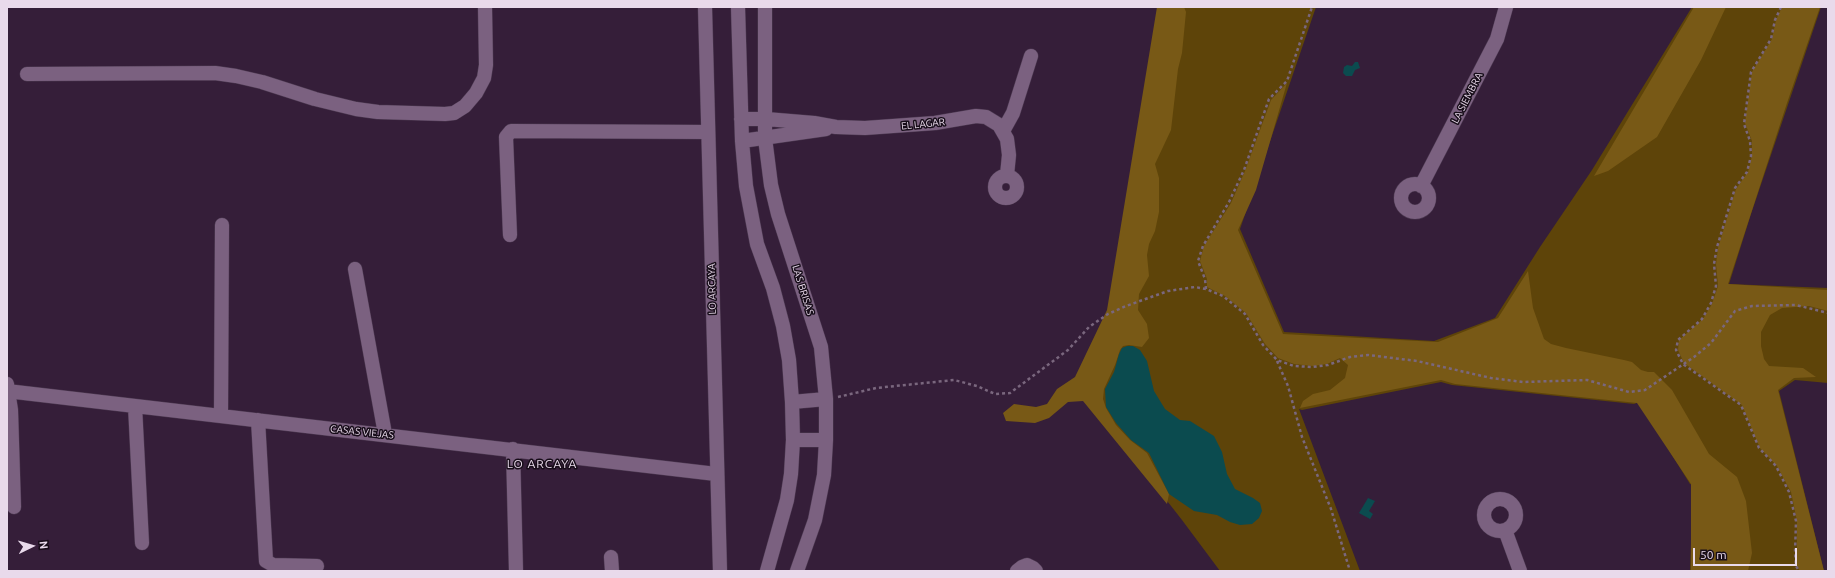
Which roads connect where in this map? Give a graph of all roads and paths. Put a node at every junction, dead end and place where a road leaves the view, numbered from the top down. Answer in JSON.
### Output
{"nodes":[{"id":1,"x":485,"y":7,"type":"edge"},
{"id":2,"x":705,"y":7,"type":"edge"},
{"id":3,"x":738,"y":7,"type":"edge"},
{"id":4,"x":765,"y":7,"type":"edge"},
{"id":5,"x":1312,"y":7,"type":"edge"},
{"id":6,"x":1506,"y":7,"type":"edge"},
{"id":7,"x":1781,"y":7,"type":"edge"},
{"id":8,"x":1031,"y":56,"type":"dead end"},
{"id":9,"x":27,"y":74,"type":"dead end"},
{"id":10,"x":742,"y":119,"type":"junction"},
{"id":11,"x":766,"y":119,"type":"junction"},
{"id":12,"x":836,"y":127,"type":"junction"},
{"id":13,"x":1003,"y":131,"type":"junction"},
{"id":14,"x":708,"y":132,"type":"junction"},
{"id":15,"x":765,"y":138,"type":"junction"},
{"id":16,"x":742,"y":141,"type":"junction"},
{"id":17,"x":1007,"y":175,"type":"dead end"},
{"id":18,"x":1421,"y":186,"type":"dead end"},
{"id":19,"x":222,"y":225,"type":"dead end"},
{"id":20,"x":510,"y":235,"type":"dead end"},
{"id":21,"x":355,"y":269,"type":"dead end"},
{"id":22,"x":1206,"y":289,"type":"junction"},
{"id":23,"x":1828,"y":313,"type":"edge"},
{"id":24,"x":1277,"y":360,"type":"junction"},
{"id":25,"x":1683,"y":364,"type":"junction"},
{"id":26,"x":7,"y":389,"type":"edge"},
{"id":27,"x":826,"y":399,"type":"junction"},
{"id":28,"x":792,"y":402,"type":"junction"},
{"id":29,"x":135,"y":406,"type":"junction"},
{"id":30,"x":221,"y":415,"type":"junction"},
{"id":31,"x":258,"y":420,"type":"junction"},
{"id":32,"x":385,"y":434,"type":"junction"},
{"id":33,"x":793,"y":440,"type":"junction"},
{"id":34,"x":826,"y":440,"type":"junction"},
{"id":35,"x":513,"y":449,"type":"junction"},
{"id":36,"x":716,"y":474,"type":"junction"},
{"id":37,"x":14,"y":507,"type":"dead end"},
{"id":38,"x":1505,"y":530,"type":"dead end"},
{"id":39,"x":142,"y":543,"type":"dead end"},
{"id":40,"x":317,"y":566,"type":"dead end"},
{"id":41,"x":516,"y":571,"type":"edge"},
{"id":42,"x":720,"y":571,"type":"edge"},
{"id":43,"x":767,"y":571,"type":"edge"},
{"id":44,"x":797,"y":571,"type":"edge"},
{"id":45,"x":1017,"y":571,"type":"edge"},
{"id":46,"x":1036,"y":571,"type":"edge"},
{"id":47,"x":1350,"y":571,"type":"edge"},
{"id":48,"x":1520,"y":571,"type":"edge"},
{"id":49,"x":1799,"y":571,"type":"edge"}],
"edges":[{"from":1,"to":9,"type":"street"},
{"from":2,"to":14,"type":"street","name":"LO ARCAYA"},
{"from":3,"to":10,"type":"street"},
{"from":4,"to":11,"type":"street","name":"LAS BRISAS"},
{"from":5,"to":22,"type":"path"},
{"from":6,"to":18,"type":"street","name":"LA SIEMBRA"},
{"from":7,"to":25,"type":"path"},
{"from":8,"to":13,"type":"street"},
{"from":10,"to":11,"type":"street"},
{"from":10,"to":16,"type":"street"},
{"from":11,"to":12,"type":"street"},
{"from":11,"to":15,"type":"street","name":"LAS BRISAS"},
{"from":12,"to":13,"type":"street","name":"EL LAGAR"},
{"from":12,"to":15,"type":"street"},
{"from":13,"to":17,"type":"street"},
{"from":14,"to":20,"type":"street"},
{"from":14,"to":36,"type":"street","name":"LO ARCAYA"},
{"from":15,"to":16,"type":"street"},
{"from":15,"to":27,"type":"street","name":"LAS BRISAS"},
{"from":16,"to":28,"type":"street"},
{"from":19,"to":30,"type":"street"},
{"from":21,"to":32,"type":"street"},
{"from":22,"to":24,"type":"path"},
{"from":22,"to":27,"type":"path"},
{"from":23,"to":25,"type":"path"},
{"from":24,"to":25,"type":"path"},
{"from":24,"to":47,"type":"path"},
{"from":25,"to":49,"type":"path"},
{"from":26,"to":29,"type":"street","name":"CASAS VIEJAS"},
{"from":26,"to":37,"type":"street"},
{"from":27,"to":28,"type":"street"},
{"from":27,"to":34,"type":"street","name":"LAS BRISAS"},
{"from":28,"to":33,"type":"street"},
{"from":29,"to":30,"type":"street","name":"CASAS VIEJAS"},
{"from":29,"to":39,"type":"street"},
{"from":30,"to":31,"type":"street","name":"CASAS VIEJAS"},
{"from":31,"to":32,"type":"street","name":"CASAS VIEJAS"},
{"from":31,"to":40,"type":"street"},
{"from":32,"to":35,"type":"street","name":"CASAS VIEJAS"},
{"from":33,"to":34,"type":"street"},
{"from":33,"to":43,"type":"street"},
{"from":34,"to":44,"type":"street","name":"LAS BRISAS"},
{"from":35,"to":36,"type":"street","name":"CASAS VIEJAS"},
{"from":35,"to":41,"type":"street"},
{"from":36,"to":42,"type":"street","name":"LO ARCAYA"},
{"from":38,"to":48,"type":"street"},
{"from":45,"to":46,"type":"street"}]}
